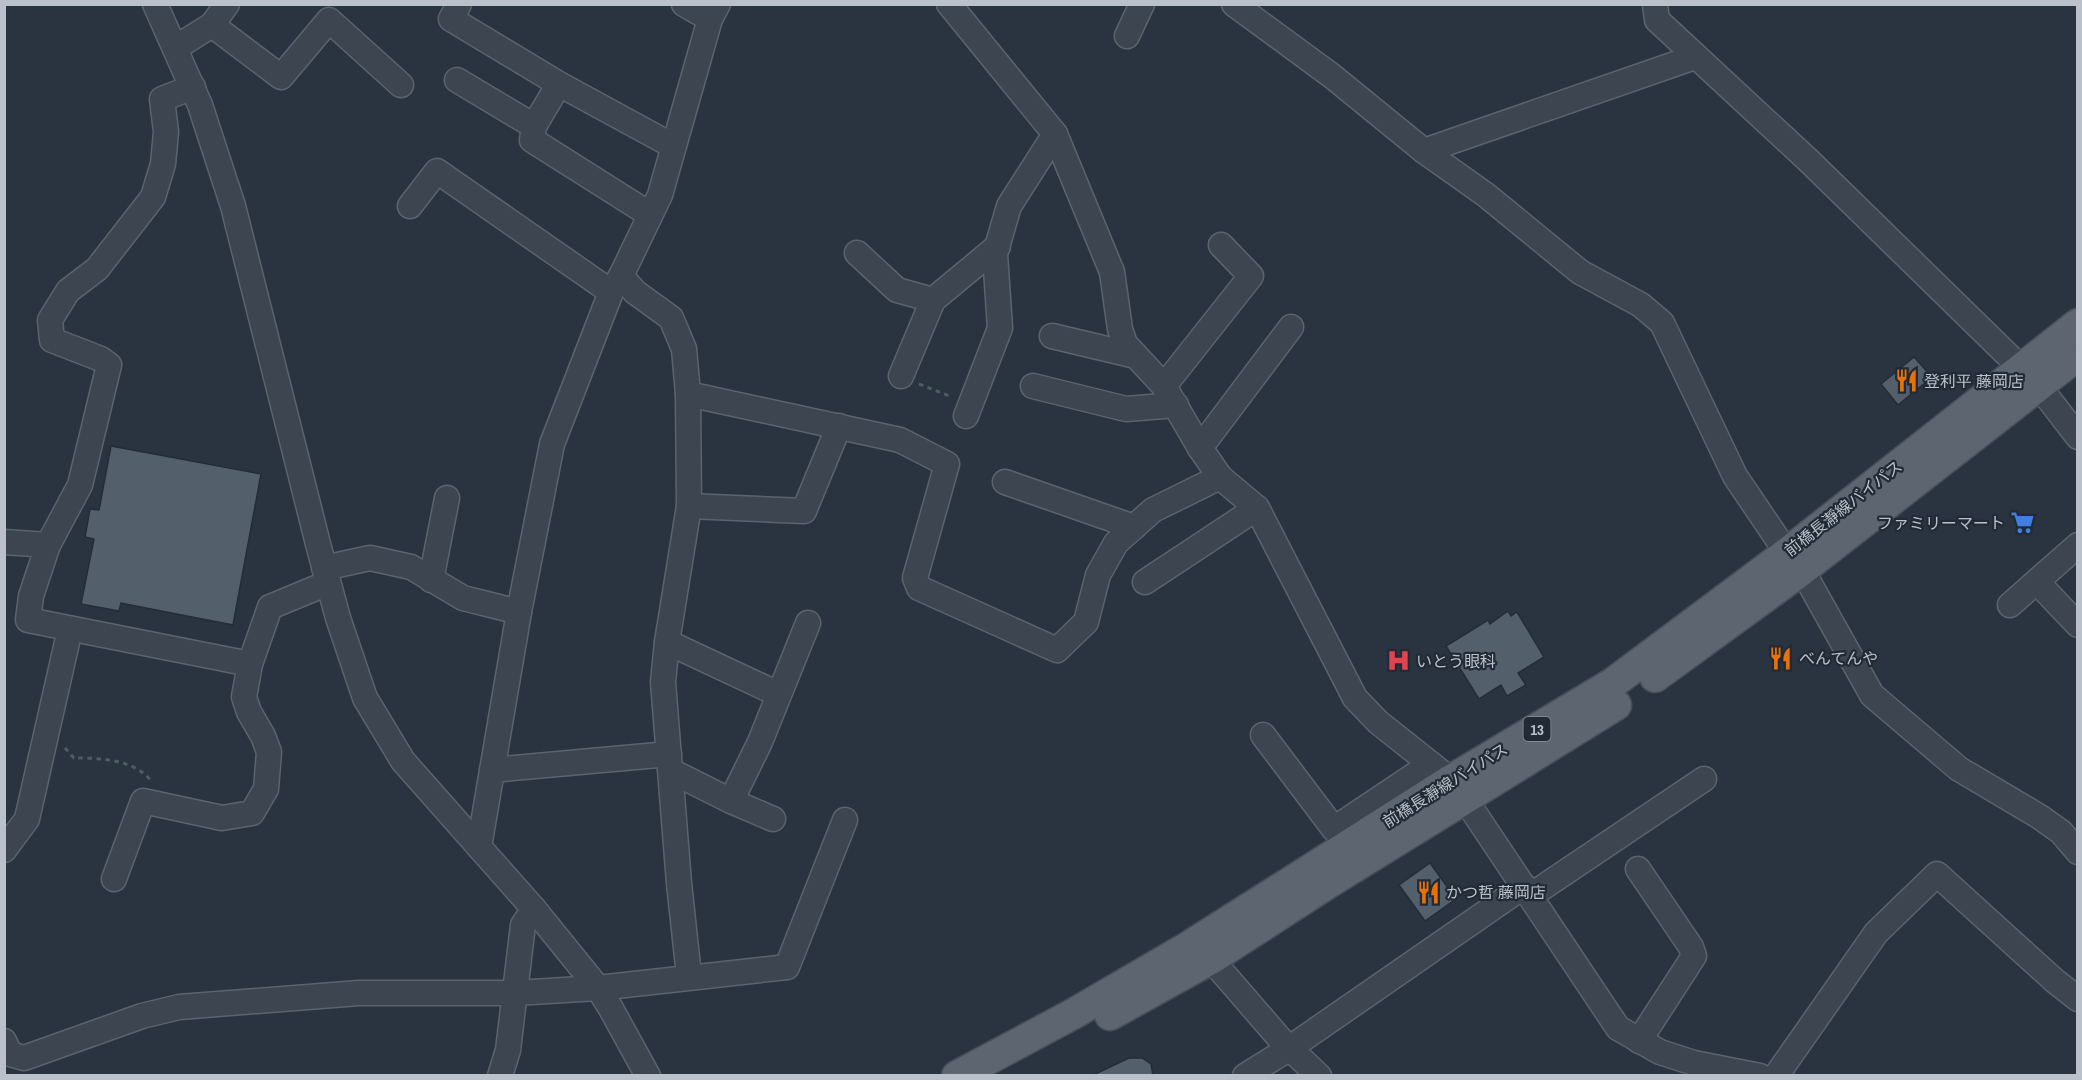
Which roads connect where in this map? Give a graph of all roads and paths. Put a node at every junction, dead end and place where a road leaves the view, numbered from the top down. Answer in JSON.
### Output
{"nodes":[{"id":1,"x":154,"y":4,"type":"edge"},
{"id":2,"x":227,"y":4,"type":"edge"},
{"id":3,"x":459,"y":4,"type":"edge"},
{"id":4,"x":684,"y":4,"type":"edge"},
{"id":5,"x":949,"y":4,"type":"edge"},
{"id":6,"x":1142,"y":4,"type":"edge"},
{"id":7,"x":1234,"y":4,"type":"edge"},
{"id":8,"x":1655,"y":4,"type":"edge"},
{"id":9,"x":714,"y":12,"type":"edge"},
{"id":10,"x":212,"y":25,"type":"junction"},
{"id":11,"x":1127,"y":36,"type":"dead end"},
{"id":12,"x":175,"y":48,"type":"junction"},
{"id":13,"x":1695,"y":57,"type":"junction"},
{"id":14,"x":457,"y":80,"type":"dead end"},
{"id":15,"x":559,"y":84,"type":"junction"},
{"id":16,"x":401,"y":85,"type":"dead end"},
{"id":17,"x":193,"y":87,"type":"junction"},
{"id":18,"x":534,"y":126,"type":"junction"},
{"id":19,"x":1055,"y":134,"type":"junction"},
{"id":20,"x":673,"y":146,"type":"junction"},
{"id":21,"x":1424,"y":151,"type":"junction"},
{"id":22,"x":410,"y":206,"type":"dead end"},
{"id":23,"x":649,"y":214,"type":"junction"},
{"id":24,"x":1221,"y":245,"type":"dead end"},
{"id":25,"x":998,"y":246,"type":"junction"},
{"id":26,"x":857,"y":253,"type":"dead end"},
{"id":27,"x":616,"y":284,"type":"junction"},
{"id":28,"x":933,"y":300,"type":"junction"},
{"id":29,"x":2078,"y":324,"type":"edge"},
{"id":30,"x":1291,"y":327,"type":"dead end"},
{"id":31,"x":1052,"y":336,"type":"dead end"},
{"id":32,"x":2078,"y":355,"type":"edge"},
{"id":33,"x":1136,"y":356,"type":"junction"},
{"id":34,"x":900,"y":376,"type":"joint"},
{"id":35,"x":2029,"y":376,"type":"junction"},
{"id":36,"x":1033,"y":386,"type":"dead end"},
{"id":37,"x":688,"y":394,"type":"junction"},
{"id":38,"x":1170,"y":395,"type":"junction"},
{"id":39,"x":968,"y":410,"type":"joint"},
{"id":40,"x":839,"y":426,"type":"junction"},
{"id":41,"x":2078,"y":437,"type":"edge"},
{"id":42,"x":1200,"y":448,"type":"junction"},
{"id":43,"x":1220,"y":477,"type":"junction"},
{"id":44,"x":1005,"y":482,"type":"dead end"},
{"id":45,"x":447,"y":498,"type":"dead end"},
{"id":46,"x":689,"y":506,"type":"junction"},
{"id":47,"x":1257,"y":508,"type":"junction"},
{"id":48,"x":1134,"y":527,"type":"junction"},
{"id":49,"x":4,"y":542,"type":"edge"},
{"id":50,"x":48,"y":545,"type":"junction"},
{"id":51,"x":2078,"y":545,"type":"edge"},
{"id":52,"x":1794,"y":562,"type":"junction"},
{"id":53,"x":326,"y":576,"type":"junction"},
{"id":54,"x":431,"y":580,"type":"junction"},
{"id":55,"x":1144,"y":582,"type":"dead end"},
{"id":56,"x":2037,"y":582,"type":"junction"},
{"id":57,"x":2010,"y":605,"type":"dead end"},
{"id":58,"x":519,"y":612,"type":"junction"},
{"id":59,"x":808,"y":623,"type":"dead end"},
{"id":60,"x":2078,"y":625,"type":"edge"},
{"id":61,"x":70,"y":629,"type":"junction"},
{"id":62,"x":667,"y":642,"type":"junction"},
{"id":63,"x":250,"y":664,"type":"junction"},
{"id":64,"x":778,"y":694,"type":"junction"},
{"id":65,"x":47,"y":729,"type":"junction"},
{"id":66,"x":1263,"y":735,"type":"dead end"},
{"id":67,"x":670,"y":762,"type":"junction"},
{"id":68,"x":492,"y":770,"type":"junction"},
{"id":69,"x":1704,"y":779,"type":"dead end"},
{"id":70,"x":1449,"y":781,"type":"junction"},
{"id":71,"x":730,"y":801,"type":"junction"},
{"id":72,"x":150,"y":802,"type":"junction"},
{"id":73,"x":773,"y":819,"type":"dead end"},
{"id":74,"x":845,"y":820,"type":"dead end"},
{"id":75,"x":479,"y":847,"type":"junction"},
{"id":76,"x":4,"y":850,"type":"edge"},
{"id":77,"x":2078,"y":852,"type":"edge"},
{"id":78,"x":1638,"y":869,"type":"dead end"},
{"id":79,"x":114,"y":879,"type":"dead end"},
{"id":80,"x":1527,"y":891,"type":"junction"},
{"id":81,"x":534,"y":909,"type":"junction"},
{"id":82,"x":1211,"y":960,"type":"junction"},
{"id":83,"x":689,"y":976,"type":"junction"},
{"id":84,"x":598,"y":988,"type":"junction"},
{"id":85,"x":515,"y":993,"type":"junction"},
{"id":86,"x":2078,"y":999,"type":"edge"},
{"id":87,"x":4,"y":1041,"type":"edge"},
{"id":88,"x":1639,"y":1041,"type":"junction"},
{"id":89,"x":1290,"y":1048,"type":"junction"},
{"id":90,"x":500,"y":1076,"type":"edge"},
{"id":91,"x":648,"y":1076,"type":"edge"},
{"id":92,"x":957,"y":1076,"type":"edge"},
{"id":93,"x":1002,"y":1076,"type":"edge"},
{"id":94,"x":1245,"y":1076,"type":"edge"},
{"id":95,"x":1319,"y":1076,"type":"edge"},
{"id":96,"x":1760,"y":1076,"type":"edge"},
{"id":97,"x":1776,"y":1076,"type":"edge"}],
"edges":[{"from":1,"to":12,"type":"street"},
{"from":2,"to":10,"type":"street"},
{"from":3,"to":15,"type":"street"},
{"from":4,"to":9,"type":"street"},
{"from":5,"to":19,"type":"street"},
{"from":6,"to":11,"type":"street"},
{"from":7,"to":21,"type":"street"},
{"from":8,"to":13,"type":"street"},
{"from":9,"to":20,"type":"street"},
{"from":10,"to":12,"type":"street"},
{"from":10,"to":16,"type":"street"},
{"from":12,"to":17,"type":"street"},
{"from":13,"to":21,"type":"street"},
{"from":13,"to":35,"type":"street"},
{"from":14,"to":18,"type":"street"},
{"from":15,"to":18,"type":"street"},
{"from":15,"to":20,"type":"street"},
{"from":17,"to":50,"type":"street"},
{"from":17,"to":53,"type":"street"},
{"from":18,"to":23,"type":"street"},
{"from":19,"to":25,"type":"street"},
{"from":19,"to":33,"type":"street"},
{"from":20,"to":23,"type":"street"},
{"from":21,"to":52,"type":"street"},
{"from":22,"to":27,"type":"street"},
{"from":23,"to":27,"type":"street"},
{"from":24,"to":38,"type":"street"},
{"from":25,"to":28,"type":"street"},
{"from":25,"to":39,"type":"street"},
{"from":26,"to":28,"type":"street"},
{"from":27,"to":37,"type":"street"},
{"from":27,"to":58,"type":"street"},
{"from":28,"to":34,"type":"street"},
{"from":29,"to":35,"type":"main road","name":"前橋長瀞線バイパス","number":"13"},
{"from":30,"to":42,"type":"street"},
{"from":31,"to":33,"type":"street"},
{"from":32,"to":35,"type":"main road","name":"前橋長瀞線バイパス","number":"13"},
{"from":33,"to":38,"type":"street"},
{"from":34,"to":39,"type":"path"},
{"from":35,"to":41,"type":"street"},
{"from":35,"to":52,"type":"main road","name":"前橋長瀞線バイパス","number":"13"},
{"from":36,"to":38,"type":"street"},
{"from":37,"to":40,"type":"street"},
{"from":37,"to":46,"type":"street"},
{"from":38,"to":42,"type":"street"},
{"from":40,"to":46,"type":"street"},
{"from":40,"to":48,"type":"street"},
{"from":42,"to":43,"type":"street"},
{"from":43,"to":47,"type":"street"},
{"from":43,"to":48,"type":"street"},
{"from":44,"to":48,"type":"street"},
{"from":45,"to":54,"type":"street"},
{"from":46,"to":62,"type":"street"},
{"from":47,"to":55,"type":"street"},
{"from":47,"to":70,"type":"street"},
{"from":49,"to":50,"type":"street"},
{"from":50,"to":61,"type":"street"},
{"from":51,"to":56,"type":"street"},
{"from":52,"to":70,"type":"main road","name":"前橋長瀞線バイパス","number":"13"},
{"from":52,"to":77,"type":"street"},
{"from":53,"to":54,"type":"street"},
{"from":53,"to":63,"type":"street"},
{"from":53,"to":75,"type":"street"},
{"from":54,"to":58,"type":"street"},
{"from":56,"to":57,"type":"street"},
{"from":56,"to":60,"type":"street"},
{"from":58,"to":68,"type":"street"},
{"from":59,"to":64,"type":"street"},
{"from":61,"to":63,"type":"street"},
{"from":61,"to":65,"type":"street"},
{"from":62,"to":64,"type":"street"},
{"from":62,"to":67,"type":"street"},
{"from":63,"to":72,"type":"street"},
{"from":64,"to":71,"type":"street"},
{"from":65,"to":72,"type":"path"},
{"from":65,"to":76,"type":"street"},
{"from":66,"to":70,"type":"street"},
{"from":67,"to":68,"type":"street"},
{"from":67,"to":71,"type":"street"},
{"from":67,"to":83,"type":"street"},
{"from":68,"to":75,"type":"street"},
{"from":69,"to":80,"type":"street"},
{"from":70,"to":80,"type":"street"},
{"from":70,"to":82,"type":"main road","name":"前橋長瀞線バイパス","number":"13"},
{"from":70,"to":92,"type":"main road","name":"前橋長瀞線バイパス","number":"13"},
{"from":71,"to":73,"type":"street"},
{"from":72,"to":79,"type":"street"},
{"from":74,"to":83,"type":"street"},
{"from":75,"to":81,"type":"street"},
{"from":78,"to":88,"type":"street"},
{"from":80,"to":88,"type":"street"},
{"from":80,"to":89,"type":"street"},
{"from":81,"to":84,"type":"street"},
{"from":81,"to":85,"type":"street"},
{"from":82,"to":89,"type":"street"},
{"from":82,"to":93,"type":"main road","name":"前橋長瀞線バイパス","number":"13"},
{"from":83,"to":84,"type":"street"},
{"from":84,"to":85,"type":"street"},
{"from":84,"to":91,"type":"street"},
{"from":85,"to":87,"type":"street"},
{"from":85,"to":90,"type":"street"},
{"from":86,"to":97,"type":"street"},
{"from":88,"to":96,"type":"street"},
{"from":89,"to":94,"type":"street"},
{"from":89,"to":95,"type":"street"}]}
